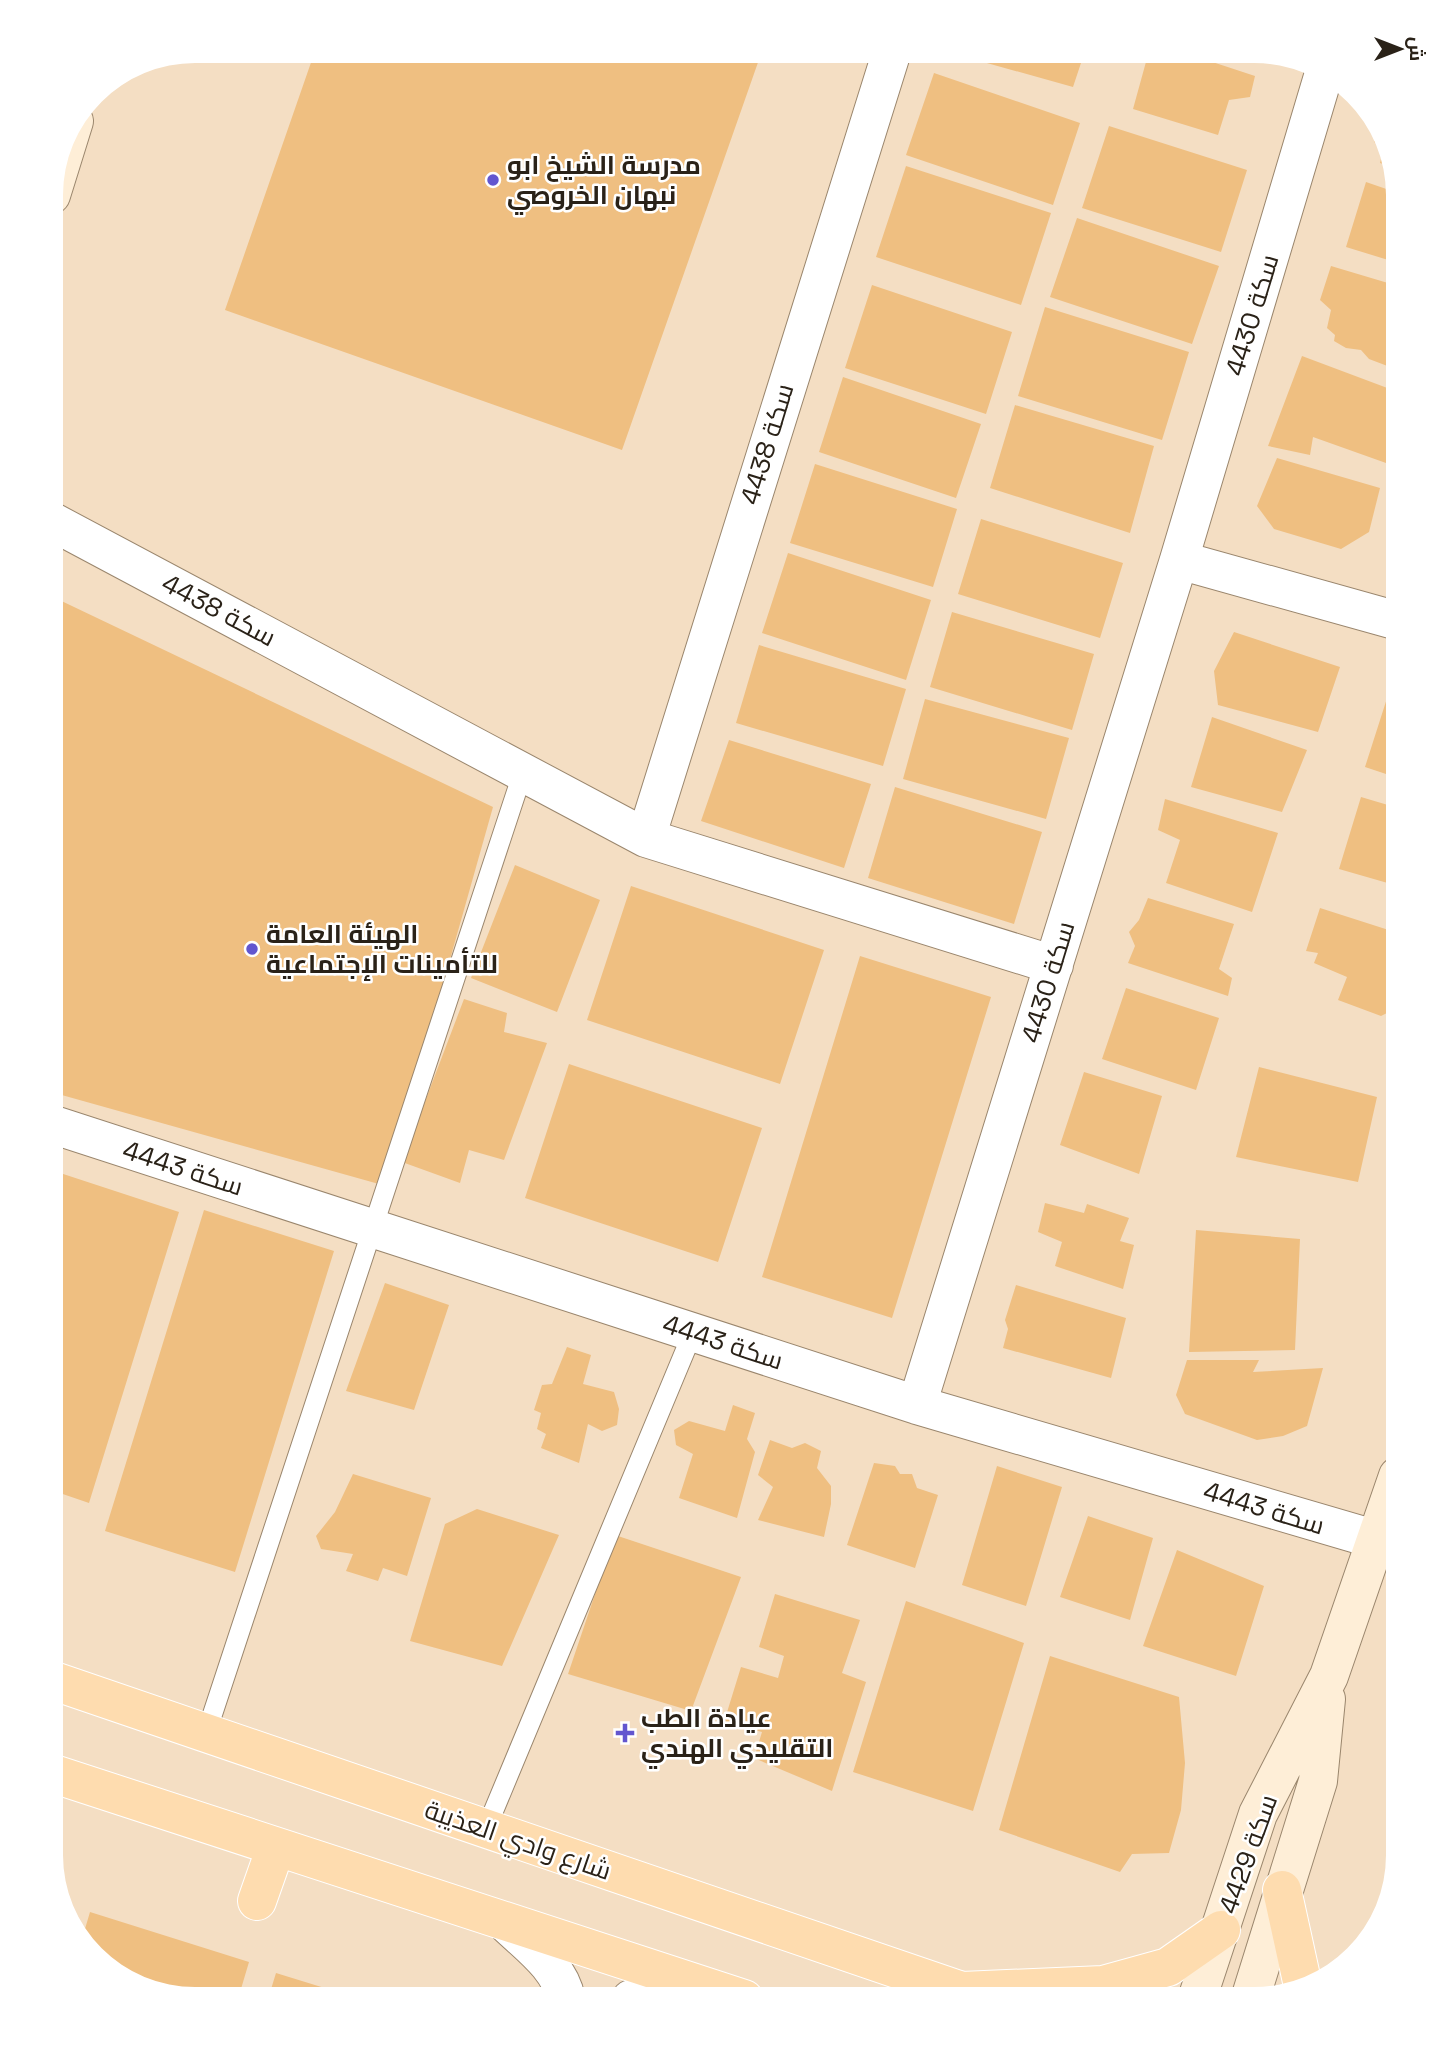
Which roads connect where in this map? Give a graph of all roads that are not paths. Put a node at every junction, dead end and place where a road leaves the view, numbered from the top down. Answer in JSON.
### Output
{"nodes":[{"id":1,"x":888,"y":63,"type":"edge"},
{"id":2,"x":1321,"y":82,"type":"edge"},
{"id":3,"x":63,"y":527,"type":"edge"},
{"id":4,"x":1179,"y":560,"type":"junction"},
{"id":5,"x":1386,"y":618,"type":"edge"},
{"id":6,"x":523,"y":772,"type":"junction"},
{"id":7,"x":646,"y":838,"type":"junction"},
{"id":8,"x":1054,"y":965,"type":"junction"},
{"id":9,"x":63,"y":1128,"type":"edge"},
{"id":10,"x":372,"y":1230,"type":"junction"},
{"id":11,"x":693,"y":1332,"type":"junction"},
{"id":12,"x":917,"y":1405,"type":"junction"},
{"id":13,"x":1386,"y":1544,"type":"edge"},
{"id":14,"x":1386,"y":1546,"type":"edge"},
{"id":15,"x":1329,"y":1676,"type":"junction"},
{"id":16,"x":63,"y":1684,"type":"edge"},
{"id":17,"x":206,"y":1734,"type":"junction"},
{"id":18,"x":63,"y":1777,"type":"edge"},
{"id":19,"x":486,"y":1829,"type":"junction"},
{"id":20,"x":276,"y":1847,"type":"junction"},
{"id":21,"x":1282,"y":1890,"type":"junction"},
{"id":22,"x":257,"y":1901,"type":"dead end"},
{"id":23,"x":508,"y":1924,"type":"junction"},
{"id":24,"x":1221,"y":1930,"type":"junction"},
{"id":25,"x":1301,"y":1978,"type":"edge"},
{"id":26,"x":564,"y":1987,"type":"edge"},
{"id":27,"x":708,"y":1987,"type":"edge"},
{"id":28,"x":950,"y":1987,"type":"edge"},
{"id":29,"x":1077,"y":1987,"type":"edge"},
{"id":30,"x":1201,"y":1987,"type":"edge"},
{"id":31,"x":1254,"y":1987,"type":"edge"}],
"edges":[{"from":1,"to":7,"type":"street","name":"سكة 4438"},
{"from":2,"to":4,"type":"street","name":"سكة 4430"},
{"from":3,"to":6,"type":"street","name":"سكة 4438"},
{"from":4,"to":5,"type":"street"},
{"from":4,"to":8,"type":"street","name":"سكة 4430"},
{"from":6,"to":7,"type":"street","name":"سكة 4438"},
{"from":6,"to":10,"type":"lane"},
{"from":7,"to":8,"type":"street","name":"سكة 4438"},
{"from":8,"to":12,"type":"street","name":"سكة 4430"},
{"from":9,"to":10,"type":"street","name":"سكة 4443"},
{"from":10,"to":11,"type":"street","name":"سكة 4443"},
{"from":10,"to":17,"type":"lane"},
{"from":11,"to":12,"type":"street","name":"سكة 4443"},
{"from":11,"to":19,"type":"lane"},
{"from":12,"to":13,"type":"street","name":"سكة 4443"},
{"from":14,"to":15,"type":"street","name":"سكة 4429"},
{"from":15,"to":21,"type":"street","name":"سكة 4429"},
{"from":15,"to":24,"type":"street","name":"سكة 4429"},
{"from":16,"to":17,"type":"main road","name":"شارع وادي العذيبة"},
{"from":17,"to":19,"type":"main road","name":"شارع وادي العذيبة"},
{"from":18,"to":20,"type":"main road"},
{"from":19,"to":28,"type":"main road","name":"شارع وادي العذيبة"},
{"from":20,"to":22,"type":"main road"},
{"from":20,"to":23,"type":"main road"},
{"from":21,"to":25,"type":"main road"},
{"from":21,"to":31,"type":"street","name":"سكة 4429"},
{"from":23,"to":26,"type":"street"},
{"from":23,"to":27,"type":"main road"},
{"from":24,"to":29,"type":"main road"},
{"from":24,"to":30,"type":"street","name":"سكة 4429"}]}
